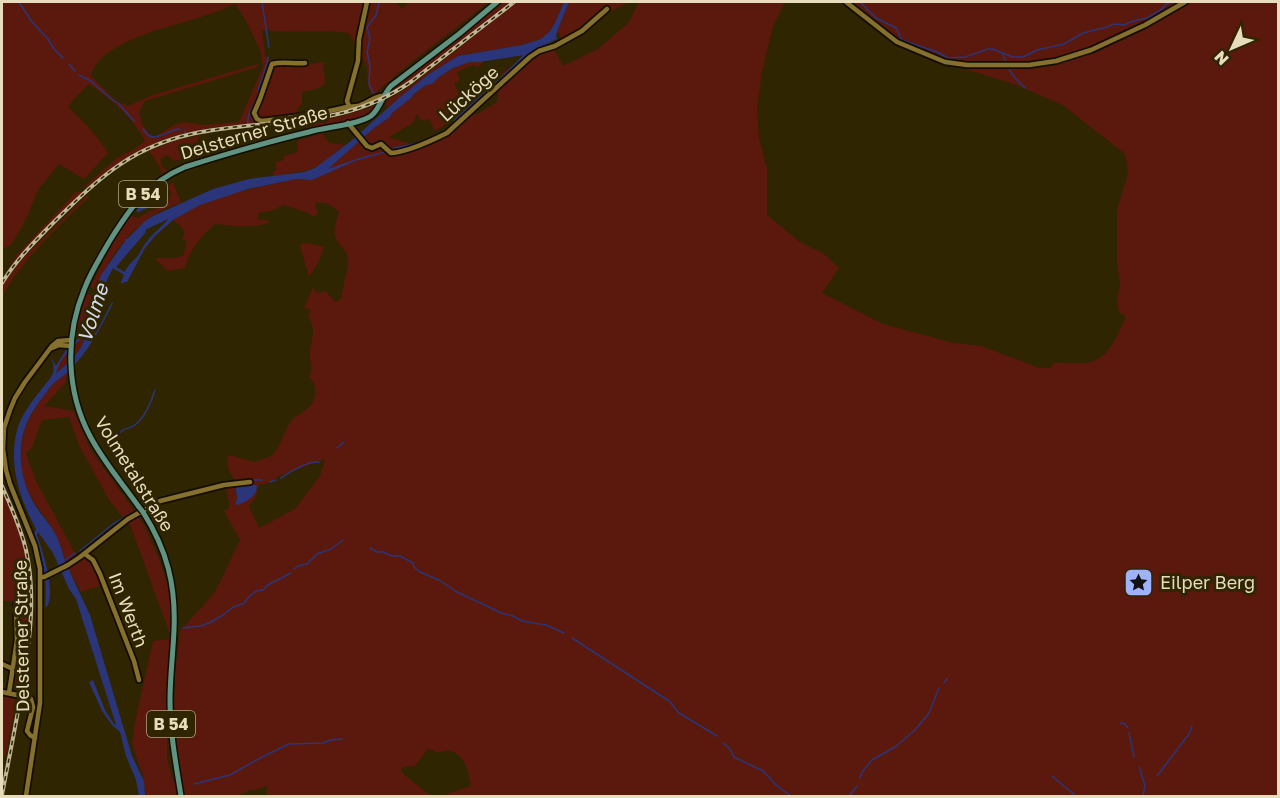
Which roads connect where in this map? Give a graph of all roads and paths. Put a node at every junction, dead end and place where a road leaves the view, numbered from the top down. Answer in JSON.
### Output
{"nodes":[{"id":1,"x":367,"y":2,"type":"edge"},
{"id":2,"x":497,"y":2,"type":"edge"},
{"id":3,"x":846,"y":2,"type":"edge"},
{"id":4,"x":1185,"y":2,"type":"edge"},
{"id":5,"x":607,"y":9,"type":"dead end"},
{"id":6,"x":305,"y":63,"type":"dead end"},
{"id":7,"x":383,"y":96,"type":"junction"},
{"id":8,"x":350,"y":106,"type":"junction"},
{"id":9,"x":348,"y":123,"type":"junction"},
{"id":10,"x":71,"y":343,"type":"junction"},
{"id":11,"x":250,"y":482,"type":"dead end"},
{"id":12,"x":85,"y":554,"type":"junction"},
{"id":13,"x":44,"y":576,"type":"junction"},
{"id":14,"x":16,"y":604,"type":"dead end"},
{"id":15,"x":2,"y":664,"type":"edge"},
{"id":16,"x":13,"y":669,"type":"junction"},
{"id":17,"x":139,"y":680,"type":"dead end"},
{"id":18,"x":2,"y":692,"type":"edge"},
{"id":19,"x":9,"y":693,"type":"junction"},
{"id":20,"x":35,"y":738,"type":"junction"},
{"id":21,"x":26,"y":796,"type":"edge"},
{"id":22,"x":181,"y":796,"type":"edge"}],
"edges":[{"from":1,"to":8,"type":"street"},
{"from":2,"to":7,"type":"main road","name":"Delsterner Straße","number":"B 54"},
{"from":3,"to":4,"type":"street"},
{"from":5,"to":9,"type":"street","name":"Lücköge"},
{"from":6,"to":8,"type":"street"},
{"from":7,"to":8,"type":"street"},
{"from":7,"to":9,"type":"main road","name":"Delsterner Straße","number":"B 54"},
{"from":9,"to":10,"type":"main road","name":"Delsterner Straße","number":"B 54"},
{"from":10,"to":13,"type":"street","name":"Delsterner Straße"},
{"from":10,"to":22,"type":"main road","name":"Volmetalstraße","number":"B 54"},
{"from":11,"to":12,"type":"street"},
{"from":12,"to":13,"type":"street"},
{"from":12,"to":17,"type":"street","name":"Im Werth"},
{"from":13,"to":20,"type":"street","name":"Delsterner Straße"},
{"from":14,"to":16,"type":"street"},
{"from":15,"to":16,"type":"street"},
{"from":16,"to":19,"type":"street"},
{"from":18,"to":19,"type":"street"},
{"from":19,"to":20,"type":"street","bridge":true},
{"from":20,"to":21,"type":"street","name":"Delsterner Straße"}]}
